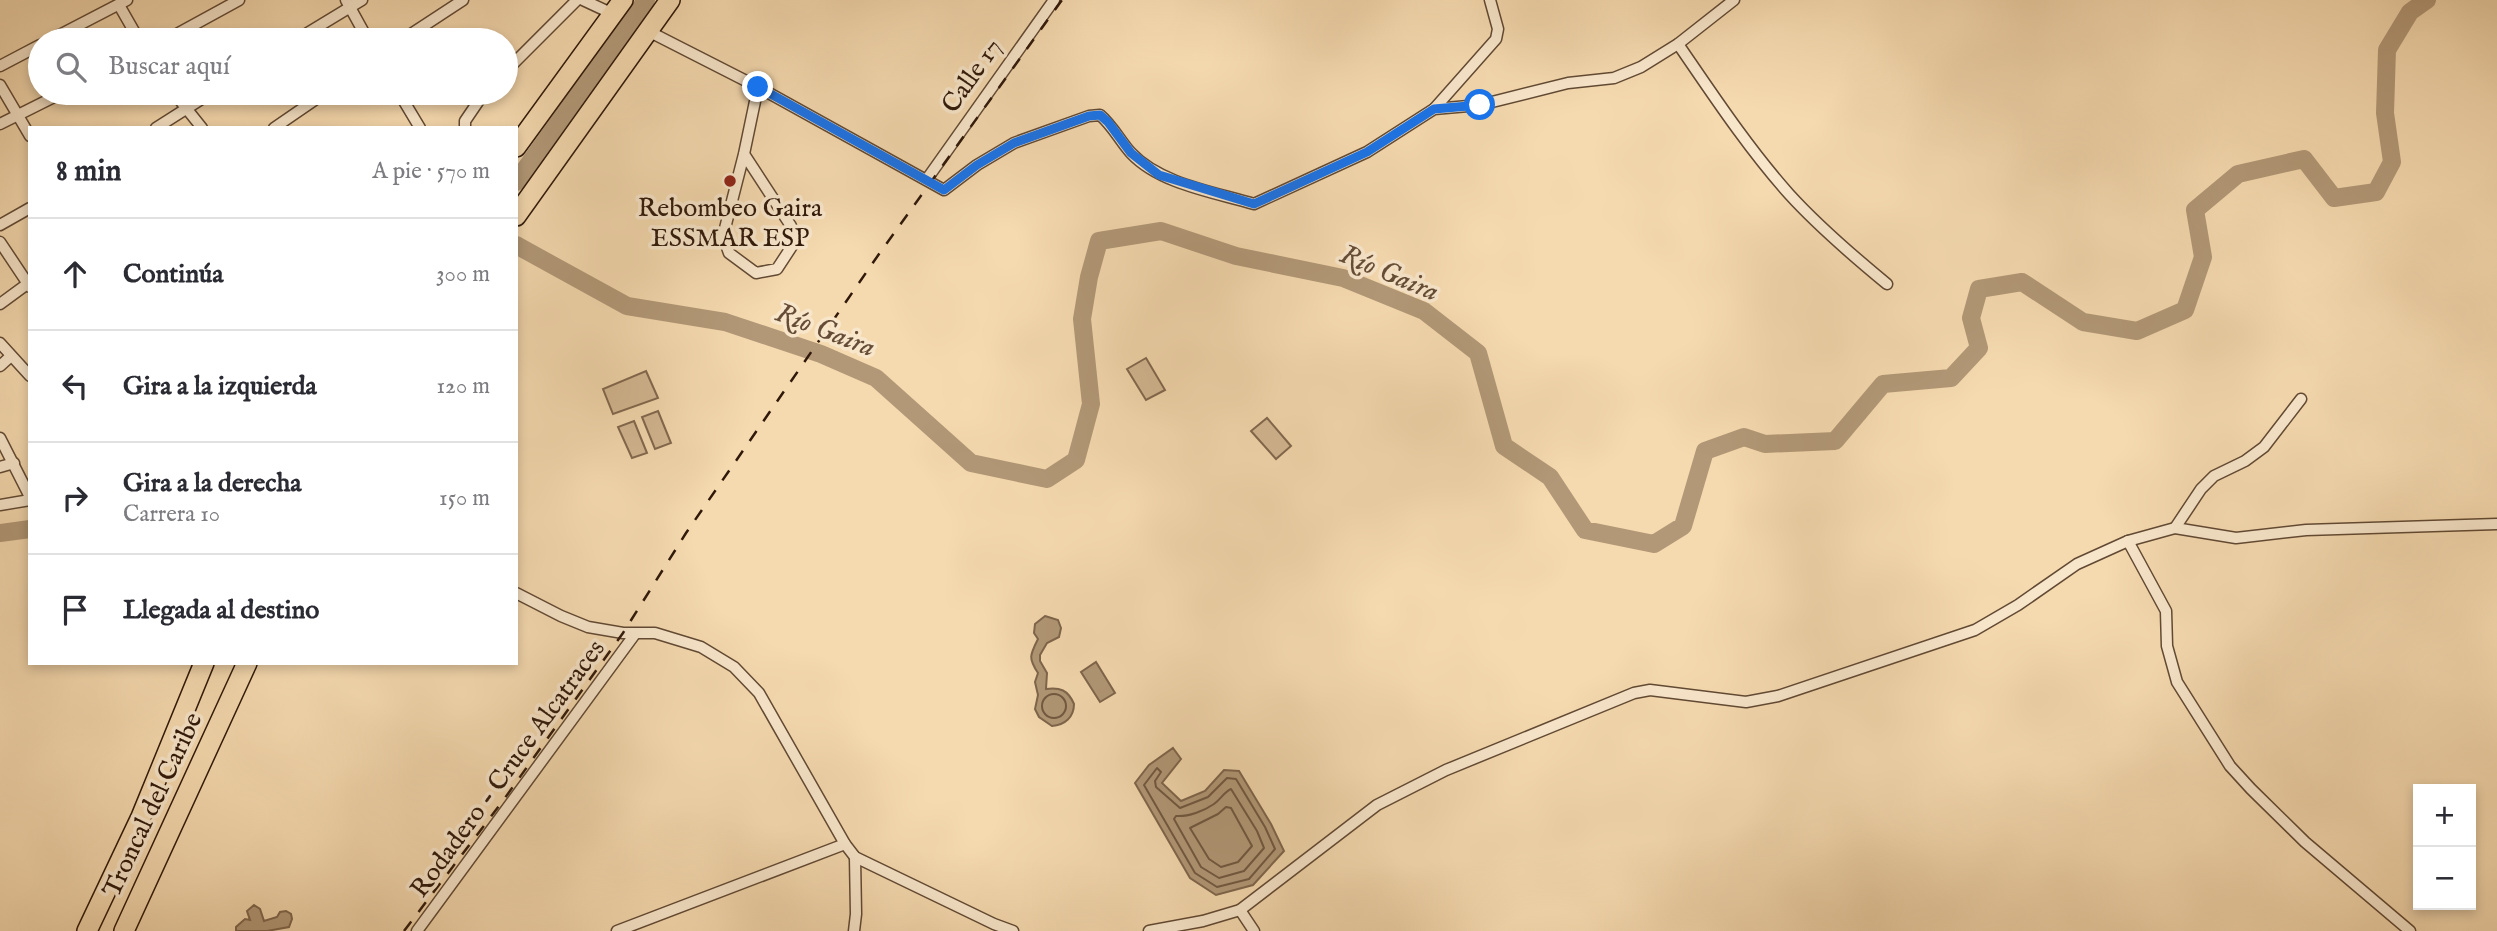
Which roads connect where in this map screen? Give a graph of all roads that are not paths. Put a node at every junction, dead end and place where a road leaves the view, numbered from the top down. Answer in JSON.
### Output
{"nodes":[{"id":1,"x":239,"y":0,"type":"edge"},
{"id":2,"x":362,"y":0,"type":"edge"},
{"id":3,"x":463,"y":0,"type":"edge"},
{"id":4,"x":577,"y":0,"type":"edge"},
{"id":5,"x":583,"y":0,"type":"edge"},
{"id":6,"x":670,"y":0,"type":"edge"},
{"id":7,"x":1054,"y":0,"type":"edge"},
{"id":8,"x":1490,"y":0,"type":"edge"},
{"id":9,"x":1734,"y":0,"type":"edge"},
{"id":10,"x":123,"y":2,"type":"edge"},
{"id":11,"x":348,"y":4,"type":"edge"},
{"id":12,"x":618,"y":7,"type":"edge"},
{"id":13,"x":73,"y":28,"type":"edge"},
{"id":14,"x":134,"y":28,"type":"edge"},
{"id":15,"x":188,"y":28,"type":"edge"},
{"id":16,"x":313,"y":28,"type":"edge"},
{"id":17,"x":361,"y":28,"type":"edge"},
{"id":18,"x":420,"y":28,"type":"edge"},
{"id":19,"x":648,"y":31,"type":"junction"},
{"id":20,"x":1678,"y":44,"type":"junction"},
{"id":21,"x":28,"y":51,"type":"edge"},
{"id":22,"x":518,"y":59,"type":"edge"},
{"id":23,"x":0,"y":66,"type":"edge"},
{"id":24,"x":0,"y":85,"type":"edge"},
{"id":25,"x":758,"y":87,"type":"junction"},
{"id":26,"x":37,"y":105,"type":"edge"},
{"id":27,"x":182,"y":105,"type":"edge"},
{"id":28,"x":192,"y":105,"type":"edge"},
{"id":29,"x":308,"y":105,"type":"edge"},
{"id":30,"x":406,"y":105,"type":"edge"},
{"id":31,"x":475,"y":105,"type":"edge"},
{"id":32,"x":185,"y":109,"type":"junction"},
{"id":33,"x":1434,"y":109,"type":"junction"},
{"id":34,"x":18,"y":114,"type":"junction"},
{"id":35,"x":0,"y":124,"type":"edge"},
{"id":36,"x":159,"y":126,"type":"edge"},
{"id":37,"x":200,"y":126,"type":"edge"},
{"id":38,"x":277,"y":126,"type":"edge"},
{"id":39,"x":419,"y":126,"type":"edge"},
{"id":40,"x":465,"y":126,"type":"edge"},
{"id":41,"x":28,"y":132,"type":"edge"},
{"id":42,"x":518,"y":144,"type":"edge"},
{"id":43,"x":744,"y":154,"type":"junction"},
{"id":44,"x":927,"y":179,"type":"junction"},
{"id":45,"x":28,"y":209,"type":"edge"},
{"id":46,"x":521,"y":209,"type":"edge"},
{"id":47,"x":0,"y":225,"type":"edge"},
{"id":48,"x":0,"y":242,"type":"edge"},
{"id":49,"x":28,"y":283,"type":"edge"},
{"id":50,"x":28,"y":285,"type":"edge"},
{"id":51,"x":1887,"y":285,"type":"dead end"},
{"id":52,"x":0,"y":304,"type":"edge"},
{"id":53,"x":0,"y":344,"type":"edge"},
{"id":54,"x":11,"y":356,"type":"junction"},
{"id":55,"x":0,"y":366,"type":"edge"},
{"id":56,"x":28,"y":374,"type":"edge"},
{"id":57,"x":2301,"y":399,"type":"dead end"},
{"id":58,"x":0,"y":438,"type":"edge"},
{"id":59,"x":14,"y":463,"type":"junction"},
{"id":60,"x":0,"y":467,"type":"edge"},
{"id":61,"x":28,"y":494,"type":"edge"},
{"id":62,"x":28,"y":498,"type":"edge"},
{"id":63,"x":0,"y":505,"type":"edge"},
{"id":64,"x":2497,"y":524,"type":"edge"},
{"id":65,"x":2175,"y":527,"type":"junction"},
{"id":66,"x":2128,"y":541,"type":"junction"},
{"id":67,"x":518,"y":594,"type":"edge"},
{"id":68,"x":635,"y":634,"type":"junction"},
{"id":69,"x":203,"y":665,"type":"edge"},
{"id":70,"x":246,"y":665,"type":"edge"},
{"id":71,"x":845,"y":844,"type":"junction"},
{"id":72,"x":855,"y":858,"type":"junction"},
{"id":73,"x":1240,"y":910,"type":"junction"},
{"id":74,"x":87,"y":931,"type":"edge"},
{"id":75,"x":124,"y":931,"type":"edge"},
{"id":76,"x":418,"y":931,"type":"edge"},
{"id":77,"x":617,"y":931,"type":"edge"},
{"id":78,"x":854,"y":931,"type":"edge"},
{"id":79,"x":1013,"y":931,"type":"edge"},
{"id":80,"x":1149,"y":931,"type":"edge"},
{"id":81,"x":1254,"y":931,"type":"edge"},
{"id":82,"x":2410,"y":931,"type":"edge"}],
"edges":[{"from":1,"to":15,"type":"street"},
{"from":2,"to":11,"type":"street"},
{"from":3,"to":18,"type":"street"},
{"from":4,"to":22,"type":"street"},
{"from":5,"to":12,"type":"street"},
{"from":6,"to":19,"type":"highway"},
{"from":7,"to":44,"type":"street","name":"Calle 17"},
{"from":8,"to":33,"type":"street"},
{"from":9,"to":20,"type":"street"},
{"from":10,"to":13,"type":"street"},
{"from":10,"to":14,"type":"street"},
{"from":11,"to":16,"type":"street"},
{"from":11,"to":17,"type":"street"},
{"from":12,"to":42,"type":"highway"},
{"from":19,"to":25,"type":"street"},
{"from":19,"to":46,"type":"highway"},
{"from":20,"to":33,"type":"street"},
{"from":20,"to":51,"type":"street"},
{"from":21,"to":23,"type":"street"},
{"from":24,"to":34,"type":"street"},
{"from":25,"to":43,"type":"street"},
{"from":25,"to":44,"type":"street"},
{"from":26,"to":34,"type":"street"},
{"from":27,"to":32,"type":"street"},
{"from":28,"to":32,"type":"street"},
{"from":29,"to":38,"type":"street"},
{"from":30,"to":39,"type":"street"},
{"from":31,"to":40,"type":"street"},
{"from":32,"to":36,"type":"street"},
{"from":32,"to":37,"type":"street"},
{"from":33,"to":44,"type":"street"},
{"from":34,"to":35,"type":"street"},
{"from":34,"to":41,"type":"street"},
{"from":43,"to":43,"type":"street"},
{"from":45,"to":47,"type":"street"},
{"from":48,"to":49,"type":"street"},
{"from":50,"to":52,"type":"street"},
{"from":53,"to":54,"type":"street"},
{"from":54,"to":55,"type":"street"},
{"from":54,"to":56,"type":"street"},
{"from":57,"to":65,"type":"street"},
{"from":58,"to":59,"type":"street"},
{"from":59,"to":60,"type":"street"},
{"from":59,"to":61,"type":"street"},
{"from":62,"to":63,"type":"street"},
{"from":64,"to":65,"type":"street"},
{"from":65,"to":66,"type":"street"},
{"from":66,"to":73,"type":"street"},
{"from":66,"to":82,"type":"street"},
{"from":67,"to":68,"type":"street"},
{"from":68,"to":71,"type":"street"},
{"from":68,"to":76,"type":"street","name":"Rodadero - Cruce Alcatraces"},
{"from":69,"to":74,"type":"highway","name":"Troncal del Caribe"},
{"from":70,"to":75,"type":"highway","name":"Troncal del Caribe"},
{"from":71,"to":72,"type":"street"},
{"from":71,"to":77,"type":"street"},
{"from":72,"to":78,"type":"street"},
{"from":72,"to":79,"type":"street"},
{"from":73,"to":80,"type":"street"},
{"from":73,"to":81,"type":"street"}]}
